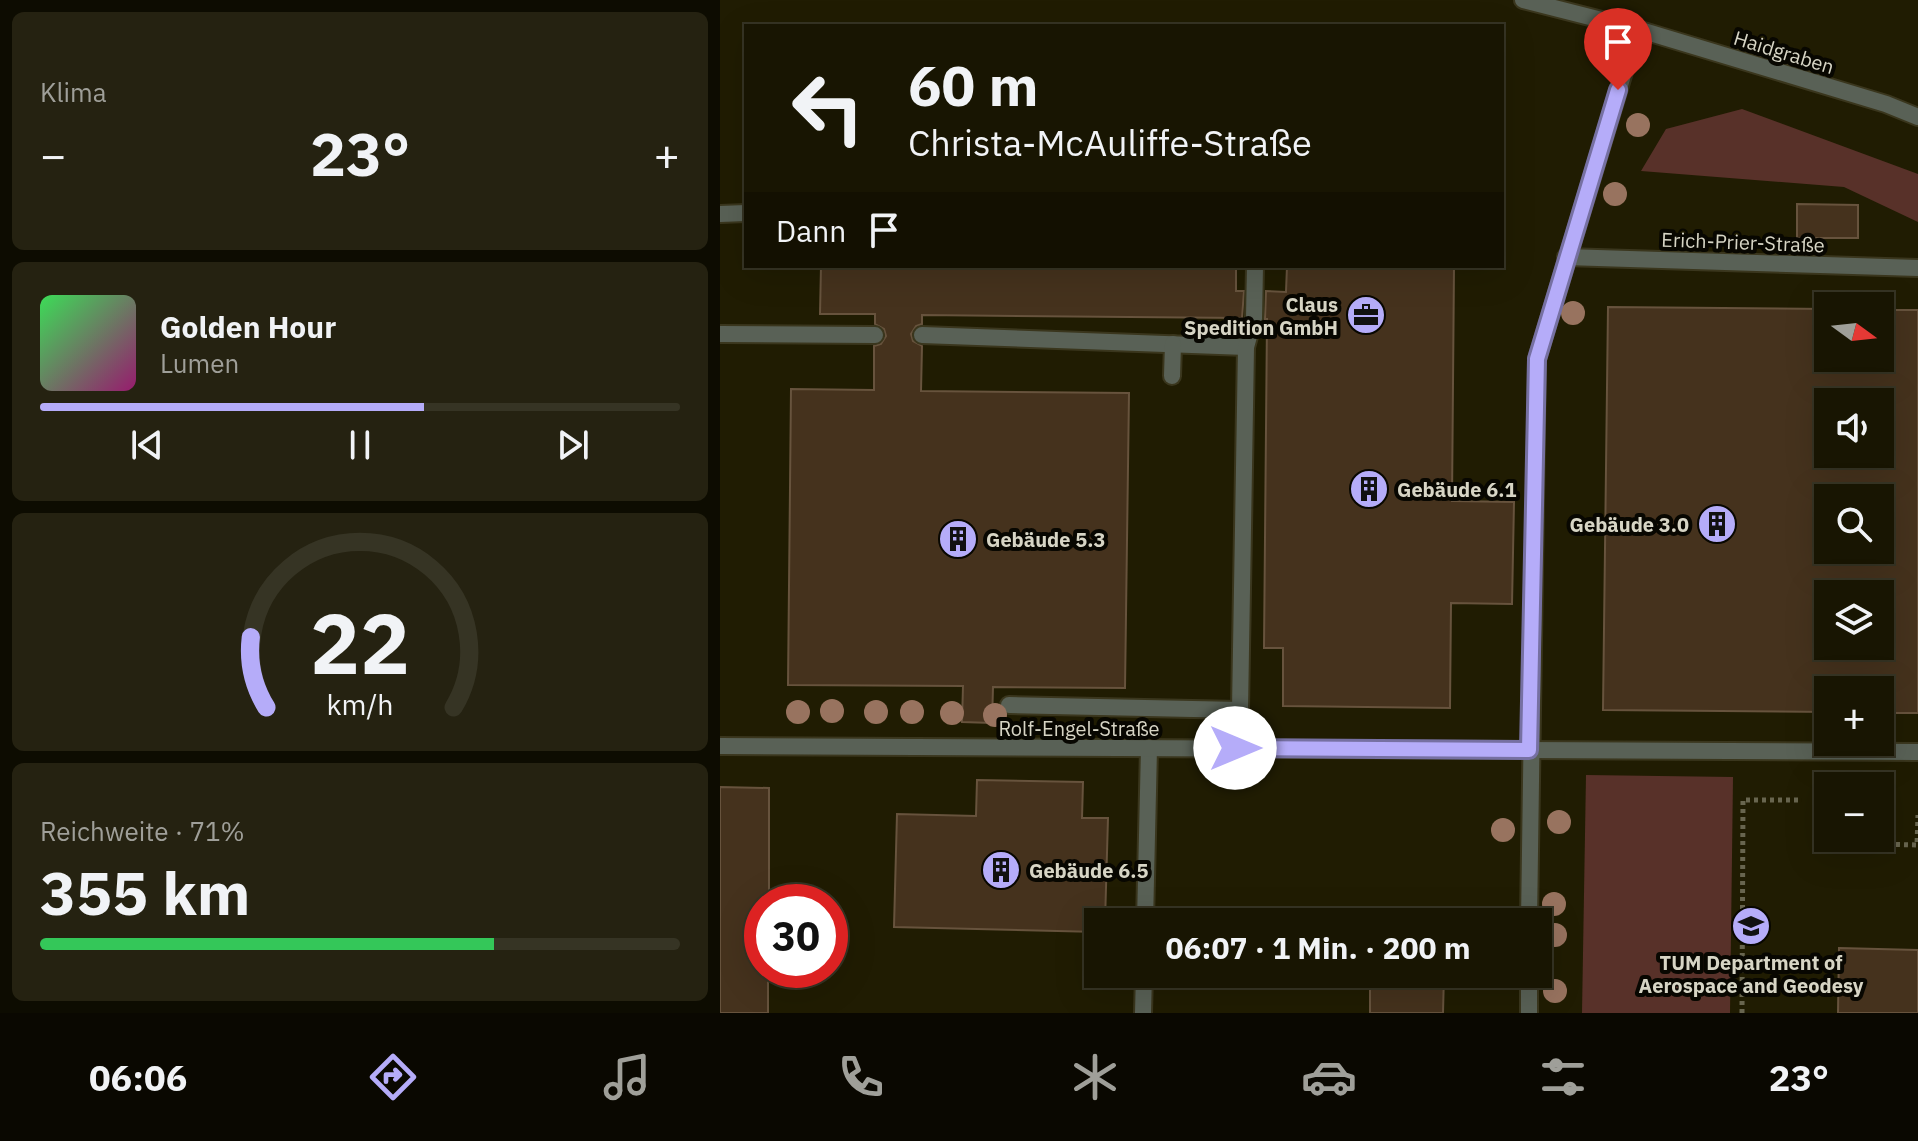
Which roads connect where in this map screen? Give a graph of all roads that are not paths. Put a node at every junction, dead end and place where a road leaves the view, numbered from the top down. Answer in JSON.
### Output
{"nodes":[{"id":1,"x":1523,"y":0,"type":"edge"},
{"id":2,"x":1637,"y":29,"type":"junction"},
{"id":3,"x":1918,"y":117,"type":"edge"},
{"id":4,"x":744,"y":213,"type":"edge"},
{"id":5,"x":720,"y":214,"type":"edge"},
{"id":6,"x":1566,"y":257,"type":"junction"},
{"id":7,"x":1255,"y":268,"type":"edge"},
{"id":8,"x":1918,"y":268,"type":"edge"},
{"id":9,"x":720,"y":334,"type":"edge"},
{"id":10,"x":875,"y":335,"type":"dead end"},
{"id":11,"x":922,"y":335,"type":"dead end"},
{"id":12,"x":1173,"y":344,"type":"junction"},
{"id":13,"x":1246,"y":347,"type":"junction"},
{"id":14,"x":1172,"y":376,"type":"dead end"},
{"id":15,"x":1009,"y":705,"type":"dead end"},
{"id":16,"x":1240,"y":710,"type":"junction"},
{"id":17,"x":720,"y":746,"type":"edge"},
{"id":18,"x":1149,"y":748,"type":"junction"},
{"id":19,"x":1235,"y":748,"type":"junction"},
{"id":20,"x":1529,"y":750,"type":"junction"},
{"id":21,"x":1918,"y":752,"type":"edge"},
{"id":22,"x":1145,"y":908,"type":"edge"},
{"id":23,"x":1529,"y":908,"type":"edge"},
{"id":24,"x":1144,"y":988,"type":"edge"},
{"id":25,"x":1529,"y":988,"type":"edge"},
{"id":26,"x":1143,"y":1013,"type":"edge"},
{"id":27,"x":1529,"y":1013,"type":"edge"}],
"edges":[{"from":1,"to":2,"type":"street","name":"Haidgraben"},
{"from":2,"to":3,"type":"street","name":"Haidgraben"},
{"from":2,"to":6,"type":"street"},
{"from":4,"to":5,"type":"street"},
{"from":6,"to":8,"type":"street","name":"Erich-Prier-Straße"},
{"from":6,"to":20,"type":"street"},
{"from":7,"to":13,"type":"street"},
{"from":9,"to":10,"type":"street"},
{"from":11,"to":12,"type":"street"},
{"from":12,"to":13,"type":"street"},
{"from":12,"to":14,"type":"street"},
{"from":13,"to":16,"type":"street"},
{"from":15,"to":16,"type":"street"},
{"from":16,"to":19,"type":"street"},
{"from":17,"to":18,"type":"street","name":"Rolf-Engel-Straße"},
{"from":18,"to":19,"type":"street","name":"Rolf-Engel-Straße"},
{"from":18,"to":22,"type":"street"},
{"from":19,"to":20,"type":"street","name":"Rolf-Engel-Straße"},
{"from":20,"to":21,"type":"street","name":"Rolf-Engel-Straße"},
{"from":20,"to":23,"type":"street"},
{"from":24,"to":26,"type":"street"},
{"from":25,"to":27,"type":"street"}]}
